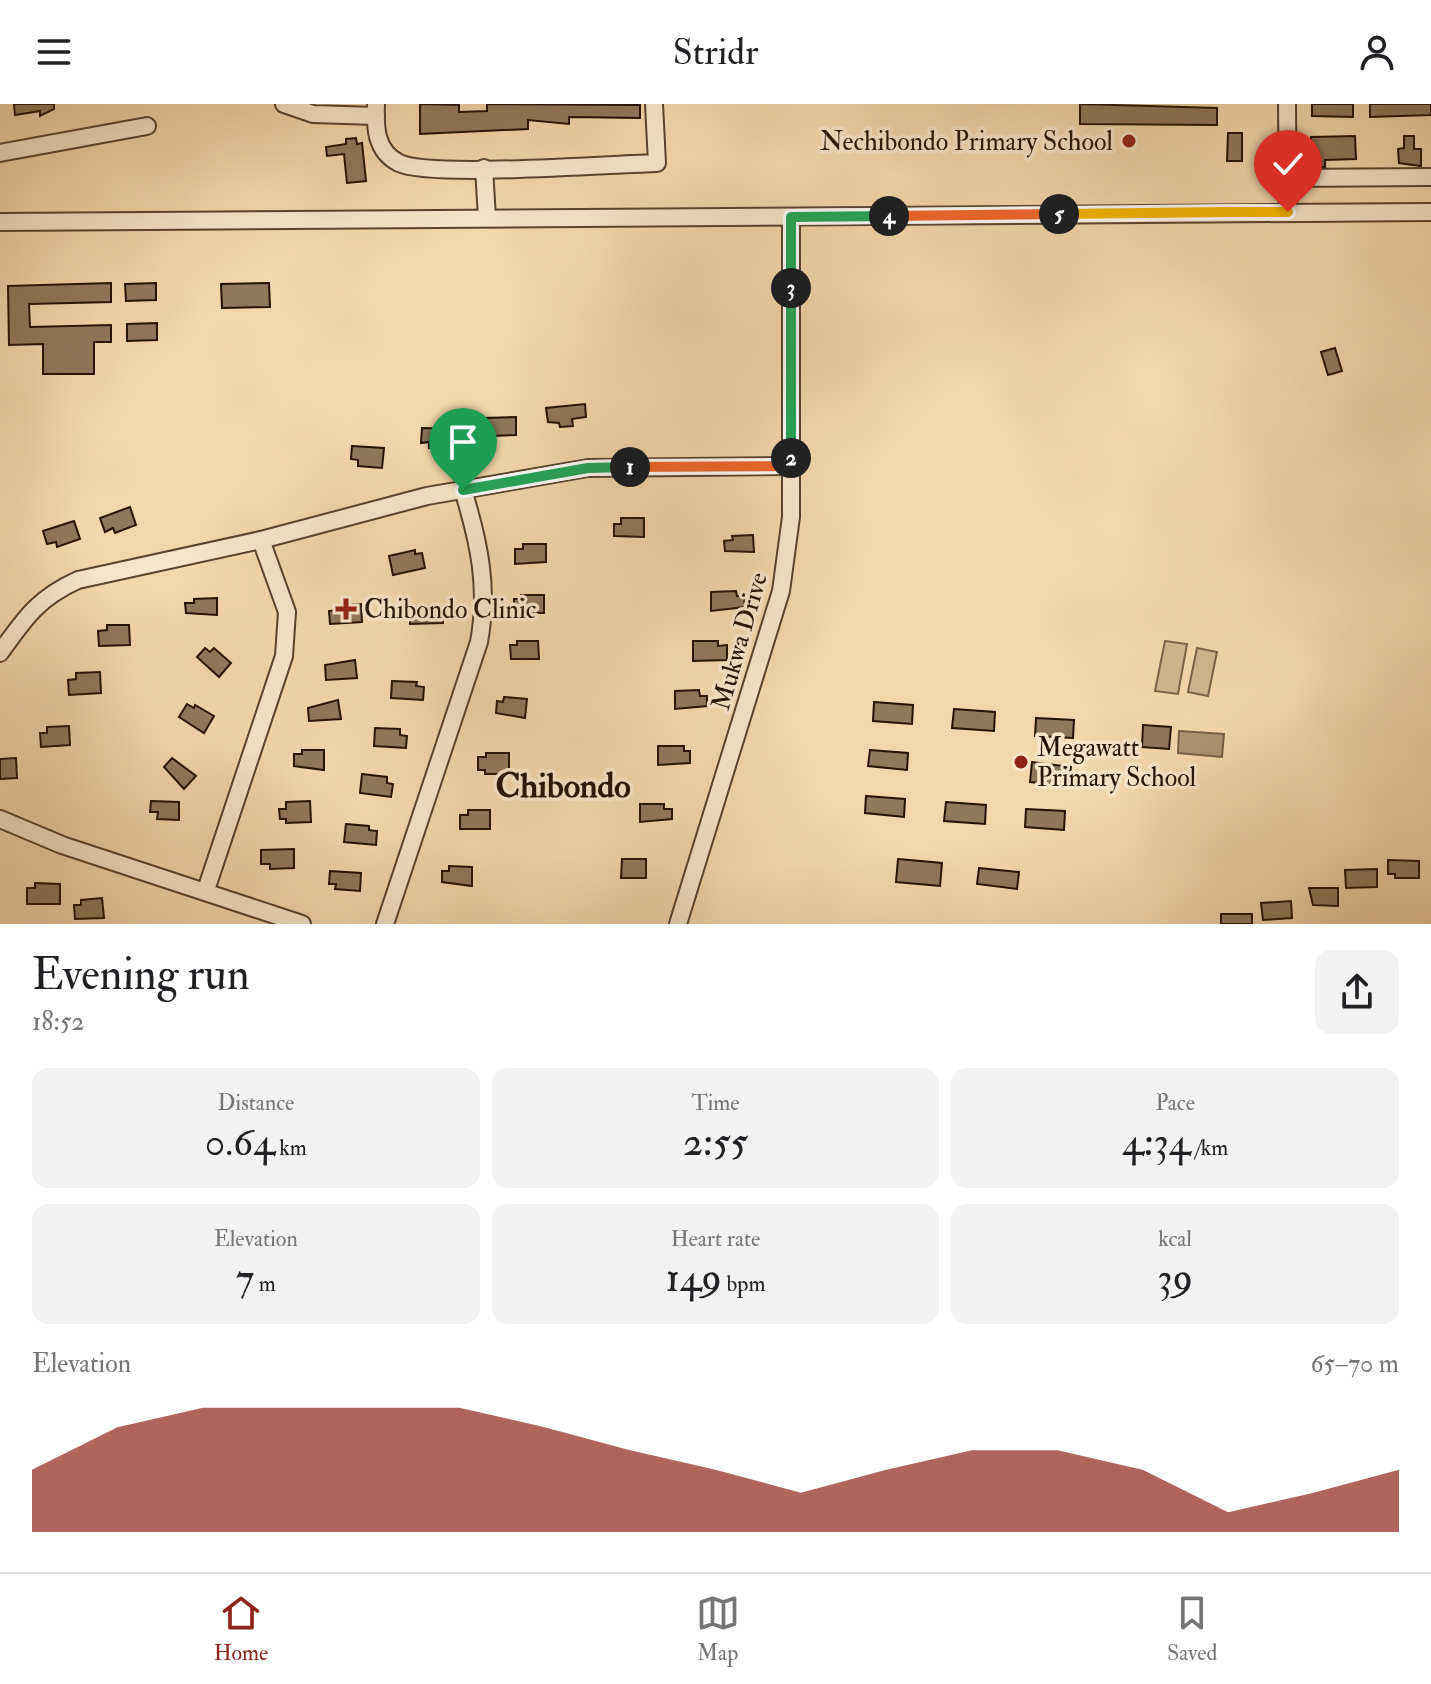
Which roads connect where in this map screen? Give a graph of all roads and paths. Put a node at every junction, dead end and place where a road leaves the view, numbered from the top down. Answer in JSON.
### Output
{"nodes":[{"id":1,"x":284,"y":104,"type":"edge"},
{"id":2,"x":654,"y":104,"type":"edge"},
{"id":3,"x":1287,"y":104,"type":"edge"},
{"id":4,"x":376,"y":110,"type":"edge"},
{"id":5,"x":147,"y":126,"type":"dead end"},
{"id":6,"x":0,"y":153,"type":"edge"},
{"id":7,"x":484,"y":168,"type":"junction"},
{"id":8,"x":1431,"y":177,"type":"edge"},
{"id":9,"x":1287,"y":178,"type":"junction"},
{"id":10,"x":1288,"y":212,"type":"junction"},
{"id":11,"x":1431,"y":212,"type":"edge"},
{"id":12,"x":791,"y":217,"type":"junction"},
{"id":13,"x":487,"y":218,"type":"junction"},
{"id":14,"x":0,"y":222,"type":"edge"},
{"id":15,"x":791,"y":466,"type":"junction"},
{"id":16,"x":463,"y":490,"type":"junction"},
{"id":17,"x":261,"y":540,"type":"junction"},
{"id":18,"x":0,"y":653,"type":"edge"},
{"id":19,"x":0,"y":819,"type":"edge"},
{"id":20,"x":206,"y":890,"type":"junction"},
{"id":21,"x":302,"y":924,"type":"edge"},
{"id":22,"x":385,"y":924,"type":"edge"},
{"id":23,"x":678,"y":924,"type":"edge"}],
"edges":[{"from":1,"to":4,"type":"street"},
{"from":2,"to":7,"type":"street"},
{"from":3,"to":9,"type":"street"},
{"from":4,"to":7,"type":"street"},
{"from":5,"to":6,"type":"street"},
{"from":7,"to":13,"type":"street"},
{"from":8,"to":9,"type":"street"},
{"from":9,"to":10,"type":"street"},
{"from":10,"to":11,"type":"street"},
{"from":10,"to":12,"type":"street"},
{"from":12,"to":13,"type":"street"},
{"from":12,"to":15,"type":"street","name":"Mukwa Drive"},
{"from":13,"to":14,"type":"street"},
{"from":15,"to":16,"type":"street"},
{"from":15,"to":23,"type":"street","name":"Mukwa Drive"},
{"from":16,"to":17,"type":"street"},
{"from":16,"to":22,"type":"street"},
{"from":17,"to":18,"type":"street"},
{"from":17,"to":20,"type":"street"},
{"from":19,"to":20,"type":"street"},
{"from":20,"to":21,"type":"street"}]}
